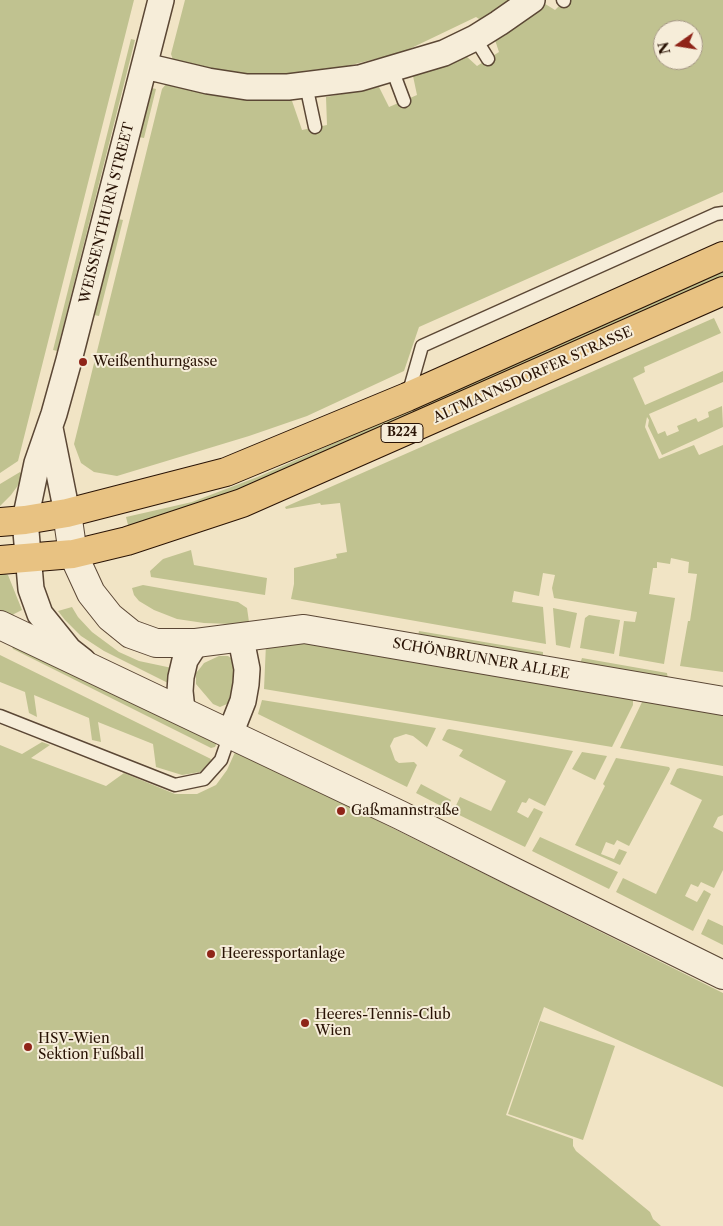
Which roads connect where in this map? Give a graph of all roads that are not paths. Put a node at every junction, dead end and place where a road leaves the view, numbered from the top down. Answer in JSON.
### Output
{"nodes":[{"id":1,"x":161,"y":0,"type":"edge"},
{"id":2,"x":532,"y":0,"type":"edge"},
{"id":3,"x":475,"y":38,"type":"junction"},
{"id":4,"x":488,"y":59,"type":"dead end"},
{"id":5,"x":145,"y":66,"type":"junction"},
{"id":6,"x":392,"y":69,"type":"junction"},
{"id":7,"x":306,"y":85,"type":"junction"},
{"id":8,"x":404,"y":101,"type":"dead end"},
{"id":9,"x":315,"y":128,"type":"dead end"},
{"id":10,"x":723,"y":213,"type":"edge"},
{"id":11,"x":723,"y":256,"type":"edge"},
{"id":12,"x":723,"y":291,"type":"edge"},
{"id":13,"x":407,"y":397,"type":"junction"},
{"id":14,"x":50,"y":425,"type":"junction"},
{"id":15,"x":67,"y":514,"type":"junction"},
{"id":16,"x":13,"y":521,"type":"edge"},
{"id":17,"x":73,"y":554,"type":"junction"},
{"id":18,"x":29,"y":558,"type":"junction"},
{"id":19,"x":0,"y":560,"type":"edge"},
{"id":20,"x":0,"y":625,"type":"edge"},
{"id":21,"x":238,"y":637,"type":"junction"},
{"id":22,"x":196,"y":642,"type":"junction"},
{"id":23,"x":91,"y":668,"type":"junction"},
{"id":24,"x":723,"y":701,"type":"edge"},
{"id":25,"x":182,"y":710,"type":"junction"},
{"id":26,"x":0,"y":716,"type":"edge"},
{"id":27,"x":230,"y":734,"type":"junction"},
{"id":28,"x":723,"y":975,"type":"edge"}],
"edges":[{"from":1,"to":5,"type":"street","name":"WEISSENTHURN STREET"},
{"from":2,"to":3,"type":"street"},
{"from":3,"to":4,"type":"lane"},
{"from":3,"to":6,"type":"street"},
{"from":5,"to":7,"type":"street"},
{"from":5,"to":14,"type":"street","name":"WEISSENTHURN STREET"},
{"from":6,"to":7,"type":"street"},
{"from":6,"to":8,"type":"lane"},
{"from":7,"to":9,"type":"lane"},
{"from":10,"to":13,"type":"lane"},
{"from":11,"to":13,"type":"main road","number":"B224"},
{"from":12,"to":17,"type":"main road","name":"ALTMANNSDORFER STRASSE","number":"B224"},
{"from":13,"to":15,"type":"main road","number":"B224"},
{"from":14,"to":15,"type":"street","name":"WEISSENTHURN STREET"},
{"from":14,"to":16,"type":"street","name":"WEISSENTHURN STREET"},
{"from":15,"to":16,"type":"main road","number":"B224"},
{"from":15,"to":17,"type":"street","name":"SCHÖNBRUNNER ALLEE"},
{"from":16,"to":18,"type":"street","name":"WEISSENTHURN STREET"},
{"from":17,"to":18,"type":"main road","name":"ALTMANNSDORFER STRASSE","number":"B224"},
{"from":17,"to":22,"type":"street","name":"SCHÖNBRUNNER ALLEE"},
{"from":18,"to":19,"type":"main road","name":"ALTMANNSDORFER STRASSE","number":"B224"},
{"from":18,"to":23,"type":"street"},
{"from":20,"to":23,"type":"street"},
{"from":21,"to":22,"type":"street","name":"SCHÖNBRUNNER ALLEE"},
{"from":21,"to":24,"type":"street","name":"SCHÖNBRUNNER ALLEE"},
{"from":21,"to":27,"type":"street"},
{"from":22,"to":25,"type":"street"},
{"from":23,"to":25,"type":"street"},
{"from":25,"to":27,"type":"street"},
{"from":26,"to":27,"type":"lane"},
{"from":27,"to":28,"type":"street"}]}
